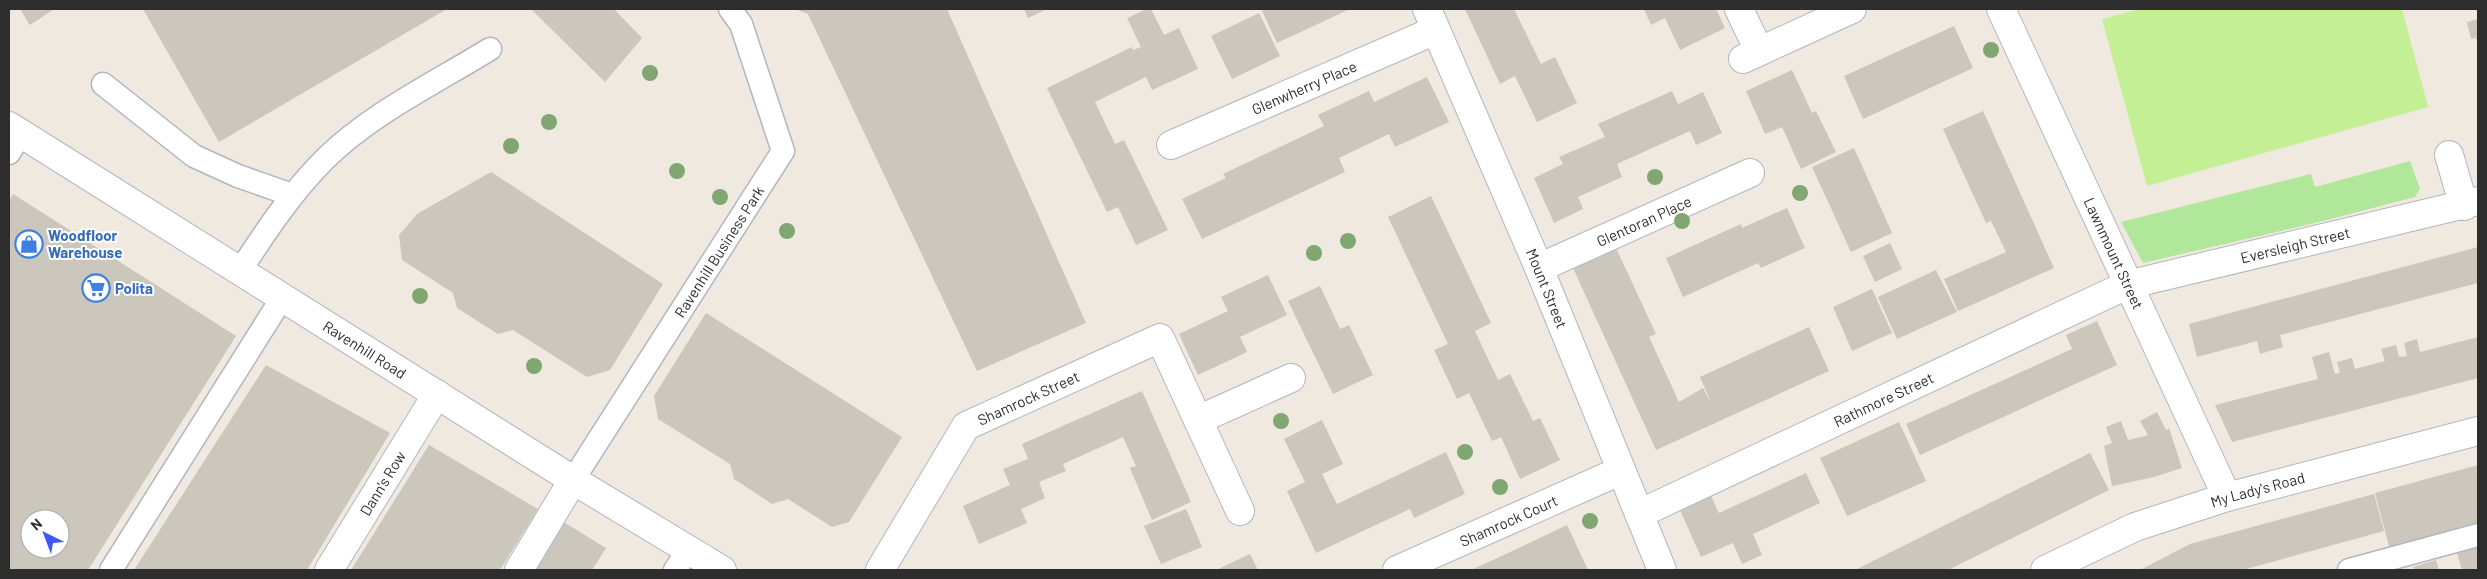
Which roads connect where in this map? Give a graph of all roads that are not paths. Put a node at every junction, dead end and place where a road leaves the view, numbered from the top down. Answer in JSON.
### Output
{"nodes":[{"id":1,"x":730,"y":9,"type":"edge"},
{"id":2,"x":1739,"y":9,"type":"edge"},
{"id":3,"x":1852,"y":9,"type":"edge"},
{"id":4,"x":2001,"y":9,"type":"edge"},
{"id":5,"x":1432,"y":19,"type":"edge"},
{"id":6,"x":490,"y":49,"type":"dead end"},
{"id":7,"x":104,"y":84,"type":"dead end"},
{"id":8,"x":13,"y":138,"type":"edge"},
{"id":9,"x":1171,"y":145,"type":"dead end"},
{"id":10,"x":2449,"y":155,"type":"dead end"},
{"id":11,"x":1750,"y":173,"type":"dead end"},
{"id":12,"x":292,"y":195,"type":"junction"},
{"id":13,"x":2471,"y":203,"type":"edge"},
{"id":14,"x":1538,"y":268,"type":"junction"},
{"id":15,"x":240,"y":271,"type":"junction"},
{"id":16,"x":2127,"y":285,"type":"junction"},
{"id":17,"x":282,"y":298,"type":"junction"},
{"id":18,"x":1291,"y":378,"type":"dead end"},
{"id":19,"x":436,"y":394,"type":"junction"},
{"id":20,"x":1198,"y":420,"type":"junction"},
{"id":21,"x":2478,"y":431,"type":"edge"},
{"id":22,"x":1620,"y":470,"type":"junction"},
{"id":23,"x":573,"y":480,"type":"junction"},
{"id":24,"x":2227,"y":497,"type":"junction"},
{"id":25,"x":1240,"y":511,"type":"dead end"},
{"id":26,"x":1639,"y":514,"type":"junction"},
{"id":27,"x":2478,"y":535,"type":"edge"},
{"id":28,"x":682,"y":560,"type":"edge"},
{"id":29,"x":111,"y":570,"type":"edge"},
{"id":30,"x":329,"y":570,"type":"edge"},
{"id":31,"x":519,"y":570,"type":"edge"},
{"id":32,"x":722,"y":570,"type":"edge"},
{"id":33,"x":880,"y":570,"type":"edge"},
{"id":34,"x":1397,"y":570,"type":"edge"},
{"id":35,"x":1662,"y":570,"type":"edge"},
{"id":36,"x":2045,"y":570,"type":"edge"},
{"id":37,"x":2349,"y":570,"type":"edge"}],
"edges":[{"from":1,"to":23,"type":"lane","name":"Ravenhill Business Park"},
{"from":2,"to":3,"type":"street"},
{"from":4,"to":16,"type":"street","name":"Lawnmount Street"},
{"from":5,"to":9,"type":"street","name":"Glenwherry Place"},
{"from":5,"to":14,"type":"street","name":"Mount Street"},
{"from":6,"to":12,"type":"lane"},
{"from":7,"to":12,"type":"lane"},
{"from":8,"to":15,"type":"street","name":"Ravenhill Road"},
{"from":10,"to":13,"type":"street","name":"Eversleigh Street"},
{"from":11,"to":14,"type":"street","name":"Glentoran Place"},
{"from":12,"to":15,"type":"lane"},
{"from":13,"to":16,"type":"street","name":"Eversleigh Street"},
{"from":14,"to":22,"type":"street","name":"Mount Street"},
{"from":15,"to":17,"type":"street","name":"Ravenhill Road"},
{"from":16,"to":24,"type":"street","name":"Lawnmount Street"},
{"from":16,"to":26,"type":"street","name":"Rathmore Street"},
{"from":17,"to":19,"type":"street","name":"Ravenhill Road"},
{"from":17,"to":29,"type":"lane"},
{"from":18,"to":20,"type":"street"},
{"from":19,"to":23,"type":"street","name":"Ravenhill Road"},
{"from":19,"to":30,"type":"street","name":"Dann's Row"},
{"from":20,"to":25,"type":"street","name":"Shamrock Street"},
{"from":20,"to":33,"type":"street","name":"Shamrock Street"},
{"from":21,"to":24,"type":"street","name":"My Lady's Road"},
{"from":22,"to":26,"type":"street","name":"Mount Street"},
{"from":22,"to":34,"type":"street","name":"Shamrock Court"},
{"from":23,"to":28,"type":"street","name":"Ravenhill Road"},
{"from":23,"to":31,"type":"street"},
{"from":24,"to":36,"type":"street","name":"My Lady's Road"},
{"from":26,"to":35,"type":"street","name":"Mount Street"},
{"from":27,"to":37,"type":"lane"},
{"from":28,"to":32,"type":"street","name":"Ravenhill Road"}]}
